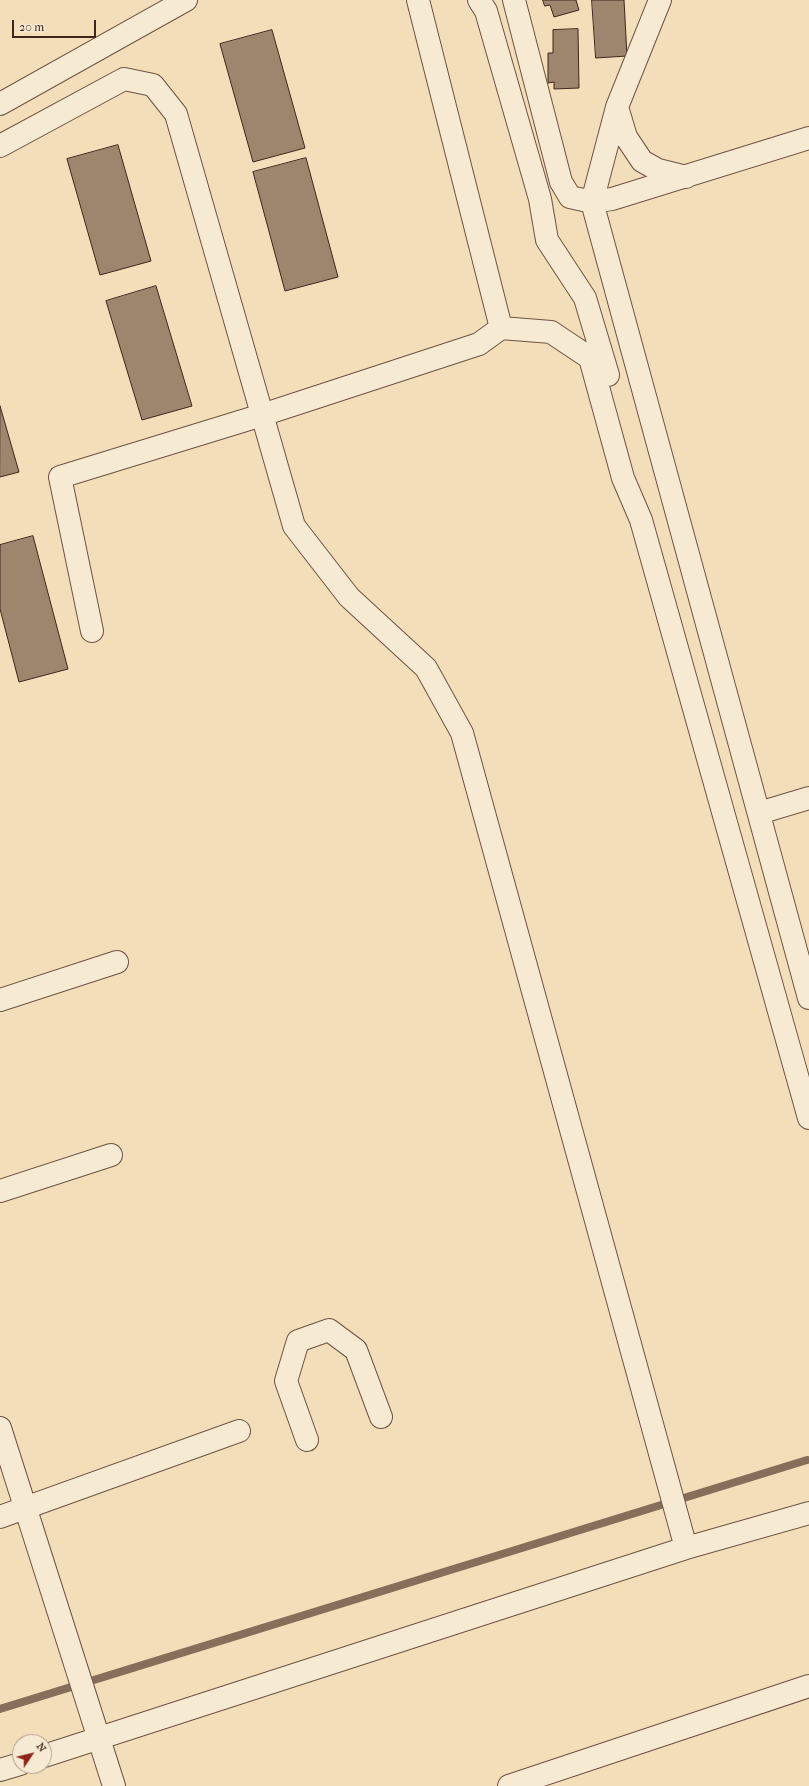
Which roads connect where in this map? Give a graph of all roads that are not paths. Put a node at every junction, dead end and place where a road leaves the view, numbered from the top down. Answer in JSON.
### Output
{"nodes":[{"id":1,"x":186,"y":0,"type":"edge"},
{"id":2,"x":418,"y":0,"type":"edge"},
{"id":3,"x":479,"y":0,"type":"edge"},
{"id":4,"x":514,"y":0,"type":"edge"},
{"id":5,"x":660,"y":0,"type":"edge"},
{"id":6,"x":0,"y":104,"type":"edge"},
{"id":7,"x":617,"y":107,"type":"junction"},
{"id":8,"x":809,"y":138,"type":"edge"},
{"id":9,"x":0,"y":146,"type":"edge"},
{"id":10,"x":687,"y":177,"type":"junction"},
{"id":11,"x":592,"y":202,"type":"junction"},
{"id":12,"x":501,"y":328,"type":"junction"},
{"id":13,"x":262,"y":415,"type":"junction"},
{"id":14,"x":640,"y":520,"type":"junction"},
{"id":15,"x":92,"y":631,"type":"dead end"},
{"id":16,"x":809,"y":798,"type":"edge"},
{"id":17,"x":759,"y":813,"type":"junction"},
{"id":18,"x":117,"y":962,"type":"dead end"},
{"id":19,"x":809,"y":998,"type":"edge"},
{"id":20,"x":0,"y":1000,"type":"edge"},
{"id":21,"x":809,"y":1118,"type":"edge"},
{"id":22,"x":111,"y":1155,"type":"dead end"},
{"id":23,"x":0,"y":1191,"type":"edge"},
{"id":24,"x":381,"y":1417,"type":"dead end"},
{"id":25,"x":0,"y":1428,"type":"edge"},
{"id":26,"x":239,"y":1431,"type":"dead end"},
{"id":27,"x":307,"y":1440,"type":"dead end"},
{"id":28,"x":25,"y":1508,"type":"junction"},
{"id":29,"x":809,"y":1513,"type":"edge"},
{"id":30,"x":0,"y":1517,"type":"edge"},
{"id":31,"x":686,"y":1548,"type":"junction"},
{"id":32,"x":809,"y":1686,"type":"edge"},
{"id":33,"x":99,"y":1740,"type":"junction"},
{"id":34,"x":52,"y":1754,"type":"edge"},
{"id":35,"x":12,"y":1766,"type":"edge"},
{"id":36,"x":0,"y":1770,"type":"edge"},
{"id":37,"x":114,"y":1786,"type":"edge"},
{"id":38,"x":509,"y":1786,"type":"edge"}],
"edges":[{"from":1,"to":6,"type":"street"},
{"from":2,"to":12,"type":"street"},
{"from":3,"to":14,"type":"street"},
{"from":4,"to":11,"type":"street"},
{"from":5,"to":7,"type":"street"},
{"from":7,"to":10,"type":"street"},
{"from":7,"to":11,"type":"street"},
{"from":8,"to":10,"type":"street"},
{"from":9,"to":13,"type":"street"},
{"from":10,"to":11,"type":"street"},
{"from":11,"to":17,"type":"street"},
{"from":12,"to":13,"type":"street"},
{"from":12,"to":14,"type":"street"},
{"from":13,"to":15,"type":"street"},
{"from":13,"to":31,"type":"street"},
{"from":14,"to":21,"type":"street"},
{"from":16,"to":17,"type":"street"},
{"from":17,"to":19,"type":"street"},
{"from":18,"to":20,"type":"street"},
{"from":22,"to":23,"type":"street"},
{"from":24,"to":27,"type":"street"},
{"from":25,"to":28,"type":"street"},
{"from":26,"to":28,"type":"street"},
{"from":28,"to":30,"type":"street"},
{"from":28,"to":33,"type":"street"},
{"from":29,"to":31,"type":"street"},
{"from":31,"to":33,"type":"street"},
{"from":32,"to":38,"type":"street"},
{"from":33,"to":34,"type":"street"},
{"from":33,"to":37,"type":"street"},
{"from":35,"to":36,"type":"street"}]}
